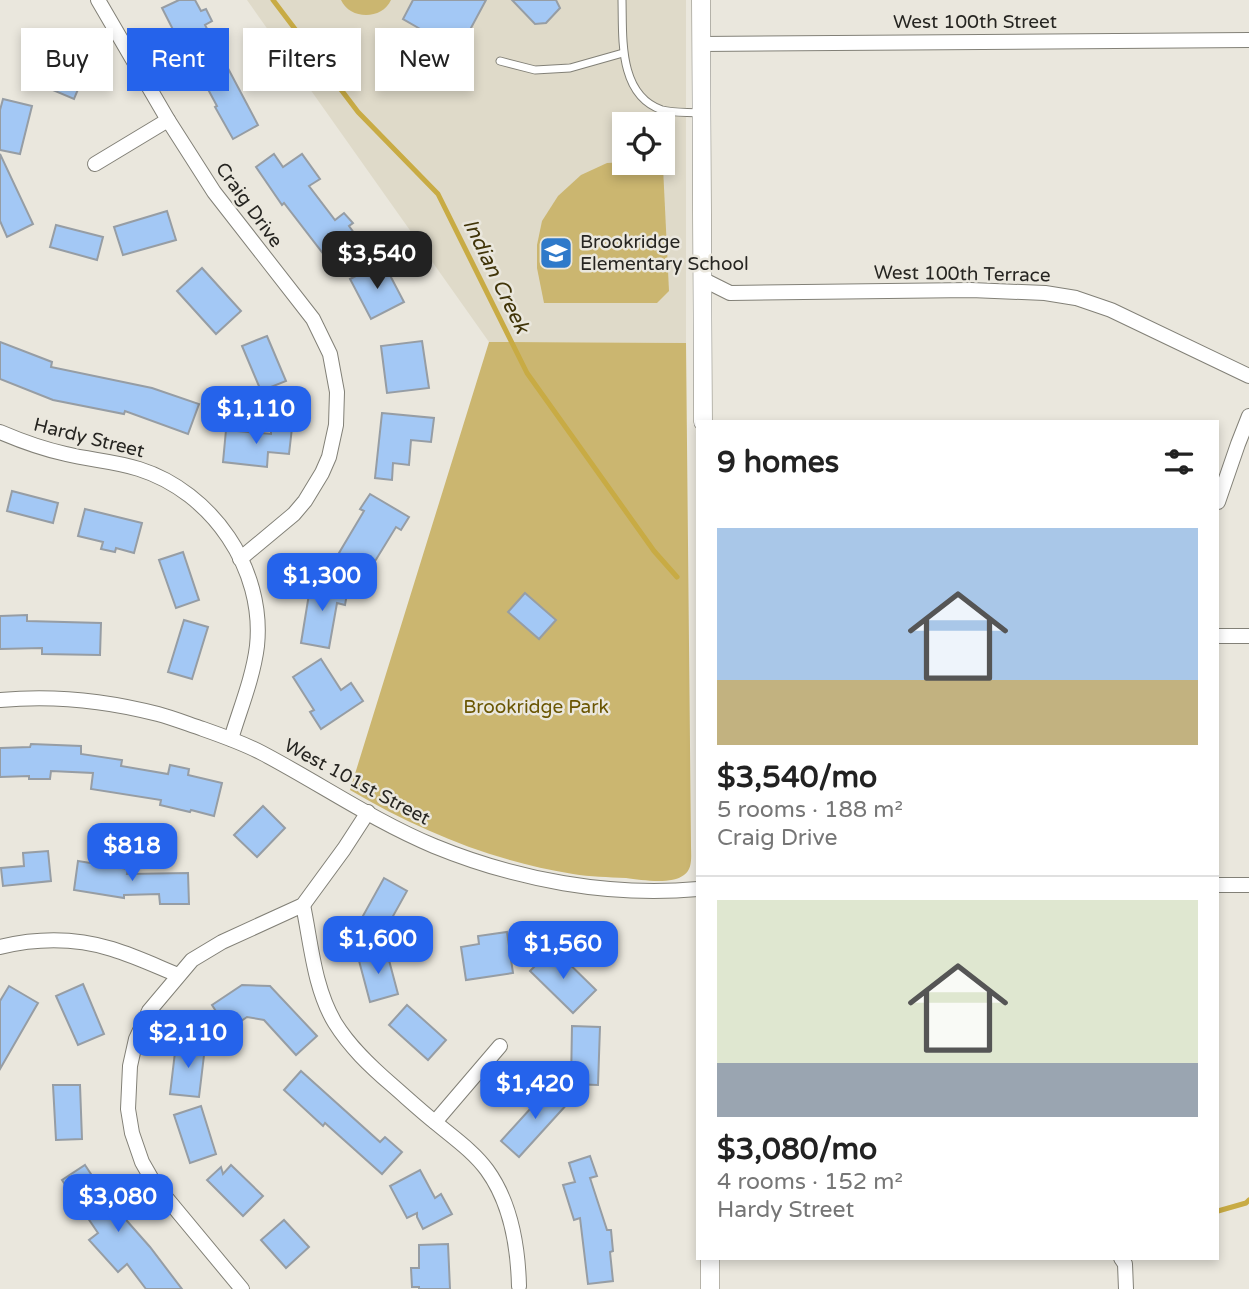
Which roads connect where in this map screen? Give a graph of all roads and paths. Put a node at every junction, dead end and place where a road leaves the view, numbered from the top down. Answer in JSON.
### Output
{"nodes":[{"id":1,"x":98,"y":0,"type":"edge"},
{"id":2,"x":622,"y":0,"type":"edge"},
{"id":3,"x":701,"y":0,"type":"edge"},
{"id":4,"x":1249,"y":40,"type":"edge"},
{"id":5,"x":701,"y":44,"type":"junction"},
{"id":6,"x":623,"y":53,"type":"junction"},
{"id":7,"x":500,"y":61,"type":"dead end"},
{"id":8,"x":701,"y":113,"type":"junction"},
{"id":9,"x":168,"y":120,"type":"junction"},
{"id":10,"x":95,"y":164,"type":"dead end"},
{"id":11,"x":702,"y":279,"type":"junction"},
{"id":12,"x":1249,"y":376,"type":"edge"},
{"id":13,"x":1249,"y":416,"type":"edge"},
{"id":14,"x":703,"y":420,"type":"edge"},
{"id":15,"x":0,"y":432,"type":"edge"},
{"id":16,"x":1219,"y":499,"type":"edge"},
{"id":17,"x":240,"y":558,"type":"junction"},
{"id":18,"x":1219,"y":636,"type":"edge"},
{"id":19,"x":1249,"y":636,"type":"edge"},
{"id":20,"x":0,"y":700,"type":"edge"},
{"id":21,"x":230,"y":739,"type":"junction"},
{"id":22,"x":368,"y":812,"type":"junction"},
{"id":23,"x":1219,"y":885,"type":"edge"},
{"id":24,"x":1249,"y":885,"type":"edge"},
{"id":25,"x":696,"y":889,"type":"edge"},
{"id":26,"x":303,"y":905,"type":"junction"},
{"id":27,"x":0,"y":947,"type":"edge"},
{"id":28,"x":178,"y":975,"type":"junction"},
{"id":29,"x":500,"y":1046,"type":"dead end"},
{"id":30,"x":436,"y":1122,"type":"junction"},
{"id":31,"x":710,"y":1260,"type":"edge"},
{"id":32,"x":1122,"y":1260,"type":"edge"},
{"id":33,"x":519,"y":1286,"type":"dead end"},
{"id":34,"x":242,"y":1289,"type":"edge"},
{"id":35,"x":710,"y":1289,"type":"edge"},
{"id":36,"x":1126,"y":1289,"type":"edge"}],
"edges":[{"from":1,"to":9,"type":"street","name":"Craig Drive"},
{"from":2,"to":6,"type":"lane"},
{"from":3,"to":5,"type":"street"},
{"from":4,"to":5,"type":"street","name":"West 100th Street"},
{"from":5,"to":8,"type":"street"},
{"from":6,"to":7,"type":"lane"},
{"from":6,"to":8,"type":"lane"},
{"from":8,"to":11,"type":"street"},
{"from":9,"to":10,"type":"street"},
{"from":9,"to":17,"type":"street","name":"Craig Drive"},
{"from":11,"to":12,"type":"street","name":"West 100th Terrace"},
{"from":11,"to":14,"type":"street"},
{"from":13,"to":16,"type":"street"},
{"from":15,"to":17,"type":"street","name":"Hardy Street"},
{"from":17,"to":21,"type":"street","name":"Hardy Street"},
{"from":18,"to":19,"type":"street"},
{"from":20,"to":21,"type":"street","name":"West 101st Street"},
{"from":21,"to":22,"type":"street","name":"West 101st Street"},
{"from":22,"to":25,"type":"street","name":"West 101st Street"},
{"from":22,"to":26,"type":"street"},
{"from":23,"to":24,"type":"street"},
{"from":26,"to":28,"type":"street"},
{"from":26,"to":30,"type":"street"},
{"from":27,"to":28,"type":"street"},
{"from":28,"to":34,"type":"street"},
{"from":29,"to":30,"type":"street"},
{"from":30,"to":33,"type":"street"},
{"from":31,"to":35,"type":"street"},
{"from":32,"to":36,"type":"street"}]}
